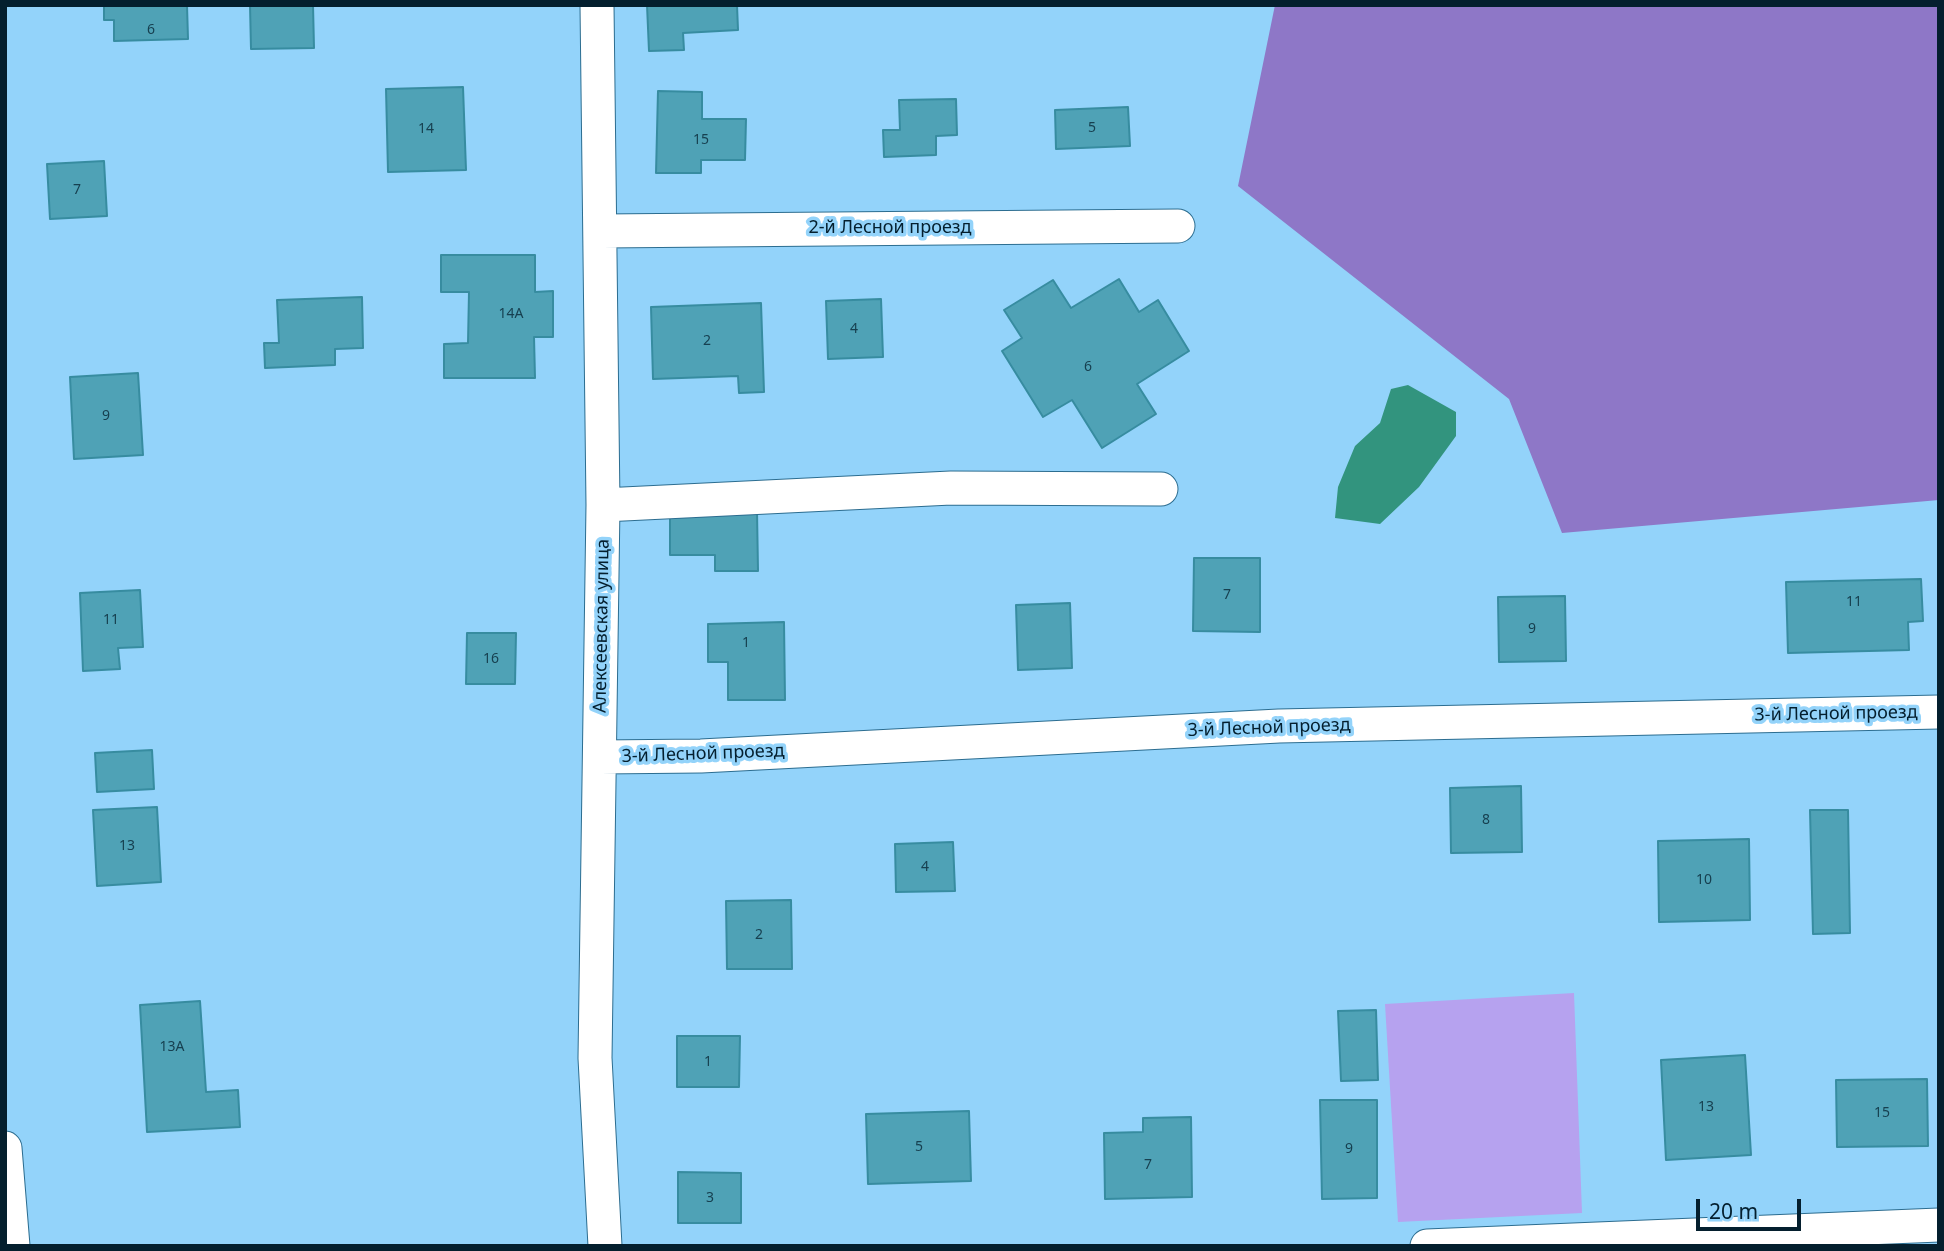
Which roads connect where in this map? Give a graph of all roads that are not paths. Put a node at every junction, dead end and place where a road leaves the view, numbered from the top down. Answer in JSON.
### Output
{"nodes":[{"id":1,"x":597,"y":5,"type":"edge"},
{"id":2,"x":1178,"y":226,"type":"dead end"},
{"id":3,"x":602,"y":231,"type":"junction"},
{"id":4,"x":1161,"y":489,"type":"dead end"},
{"id":5,"x":603,"y":505,"type":"junction"},
{"id":6,"x":1939,"y":712,"type":"edge"},
{"id":7,"x":600,"y":757,"type":"junction"},
{"id":8,"x":5,"y":1148,"type":"edge"},
{"id":9,"x":1939,"y":1226,"type":"edge"},
{"id":10,"x":13,"y":1246,"type":"edge"},
{"id":11,"x":605,"y":1246,"type":"edge"},
{"id":12,"x":1427,"y":1246,"type":"edge"}],
"edges":[{"from":1,"to":3,"type":"street","name":"Алексеевская улица"},
{"from":2,"to":3,"type":"street","name":"2-й Лесной проезд"},
{"from":3,"to":5,"type":"street","name":"Алексеевская улица"},
{"from":4,"to":5,"type":"street"},
{"from":5,"to":7,"type":"street","name":"Алексеевская улица"},
{"from":6,"to":7,"type":"street","name":"3-й Лесной проезд"},
{"from":7,"to":11,"type":"street","name":"Алексеевская улица"},
{"from":8,"to":10,"type":"street"},
{"from":9,"to":12,"type":"street"}]}
